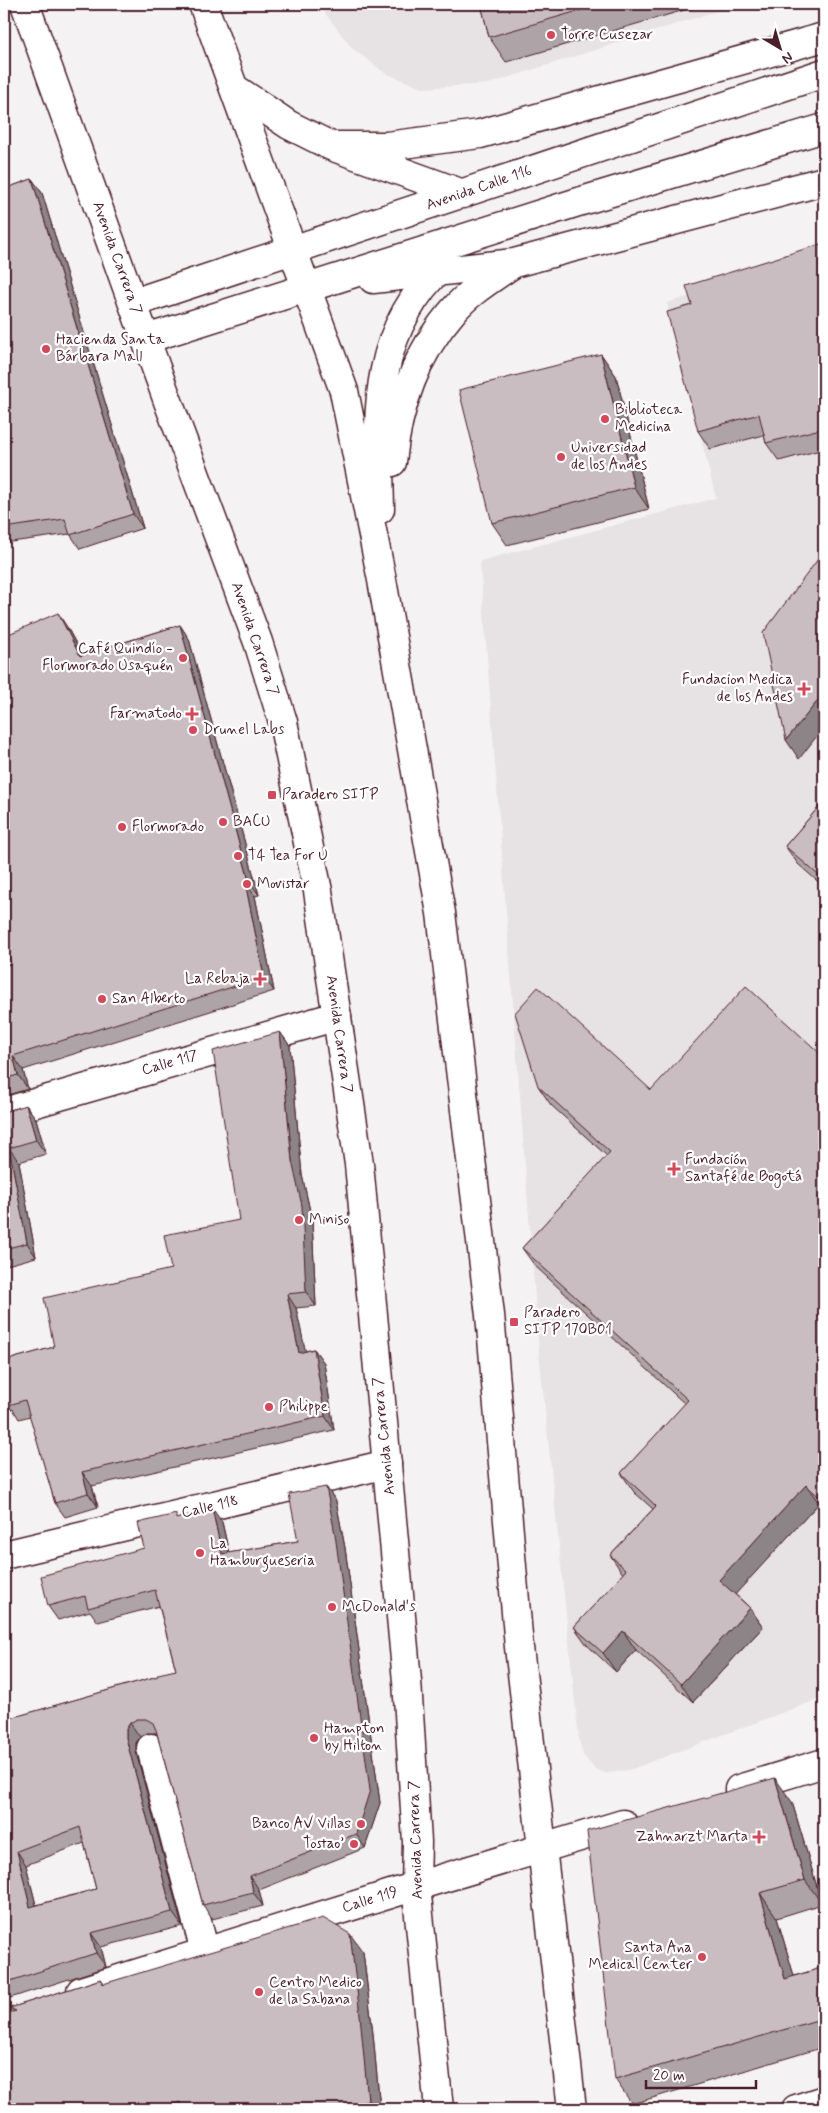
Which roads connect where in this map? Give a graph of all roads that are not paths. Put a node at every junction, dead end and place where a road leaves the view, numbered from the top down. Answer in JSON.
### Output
{"nodes":[{"id":1,"x":25,"y":4,"type":"edge"},
{"id":2,"x":203,"y":4,"type":"edge"},
{"id":3,"x":824,"y":37,"type":"edge"},
{"id":4,"x":824,"y":73,"type":"edge"},
{"id":5,"x":234,"y":88,"type":"junction"},
{"id":6,"x":824,"y":128,"type":"edge"},
{"id":7,"x":330,"y":146,"type":"junction"},
{"id":8,"x":824,"y":181,"type":"edge"},
{"id":9,"x":463,"y":194,"type":"junction"},
{"id":10,"x":481,"y":232,"type":"junction"},
{"id":11,"x":294,"y":250,"type":"junction"},
{"id":12,"x":514,"y":263,"type":"junction"},
{"id":13,"x":435,"y":272,"type":"junction"},
{"id":14,"x":307,"y":287,"type":"junction"},
{"id":15,"x":133,"y":303,"type":"junction"},
{"id":16,"x":146,"y":339,"type":"junction"},
{"id":17,"x":382,"y":580,"type":"junction"},
{"id":18,"x":337,"y":1016,"type":"junction"},
{"id":19,"x":4,"y":1112,"type":"edge"},
{"id":20,"x":387,"y":1464,"type":"junction"},
{"id":21,"x":4,"y":1555,"type":"edge"},
{"id":22,"x":151,"y":1748,"type":"dead end"},
{"id":23,"x":824,"y":1763,"type":"edge"},
{"id":24,"x":715,"y":1796,"type":"edge"},
{"id":25,"x":651,"y":1816,"type":"edge"},
{"id":26,"x":542,"y":1848,"type":"junction"},
{"id":27,"x":416,"y":1886,"type":"junction"},
{"id":28,"x":205,"y":1952,"type":"junction"},
{"id":29,"x":59,"y":1998,"type":"edge"},
{"id":30,"x":824,"y":2100,"type":"edge"},
{"id":31,"x":439,"y":2109,"type":"edge"},
{"id":32,"x":572,"y":2109,"type":"edge"},
{"id":33,"x":796,"y":2109,"type":"edge"}],
"edges":[{"from":1,"to":15,"type":"main road","name":"Avenida Carrera 7"},
{"from":2,"to":5,"type":"main road"},
{"from":3,"to":7,"type":"main road"},
{"from":4,"to":9,"type":"main road","name":"Avenida Calle 116"},
{"from":5,"to":7,"type":"main road"},
{"from":5,"to":11,"type":"main road"},
{"from":6,"to":10,"type":"main road"},
{"from":7,"to":9,"type":"main road"},
{"from":8,"to":12,"type":"main road"},
{"from":9,"to":11,"type":"main road","name":"Avenida Calle 116"},
{"from":10,"to":13,"type":"main road"},
{"from":10,"to":14,"type":"main road"},
{"from":11,"to":14,"type":"main road"},
{"from":11,"to":15,"type":"main road","name":"Avenida Calle 116"},
{"from":12,"to":13,"type":"main road"},
{"from":12,"to":17,"type":"main road"},
{"from":13,"to":14,"type":"main road"},
{"from":13,"to":17,"type":"main road"},
{"from":14,"to":16,"type":"main road"},
{"from":14,"to":17,"type":"main road"},
{"from":15,"to":16,"type":"main road","name":"Avenida Carrera 7"},
{"from":16,"to":18,"type":"main road","name":"Avenida Carrera 7"},
{"from":17,"to":26,"type":"main road"},
{"from":18,"to":19,"type":"main road","name":"Calle 117"},
{"from":18,"to":20,"type":"main road","name":"Avenida Carrera 7"},
{"from":20,"to":21,"type":"main road","name":"Calle 118"},
{"from":20,"to":27,"type":"main road","name":"Avenida Carrera 7"},
{"from":22,"to":28,"type":"main road"},
{"from":23,"to":24,"type":"main road"},
{"from":25,"to":26,"type":"main road","name":"Calle 119"},
{"from":26,"to":27,"type":"main road","name":"Calle 119"},
{"from":26,"to":32,"type":"main road"},
{"from":27,"to":28,"type":"main road","name":"Calle 119"},
{"from":27,"to":31,"type":"main road","name":"Avenida Carrera 7"},
{"from":28,"to":29,"type":"main road","name":"Calle 119"},
{"from":30,"to":33,"type":"main road"}]}
